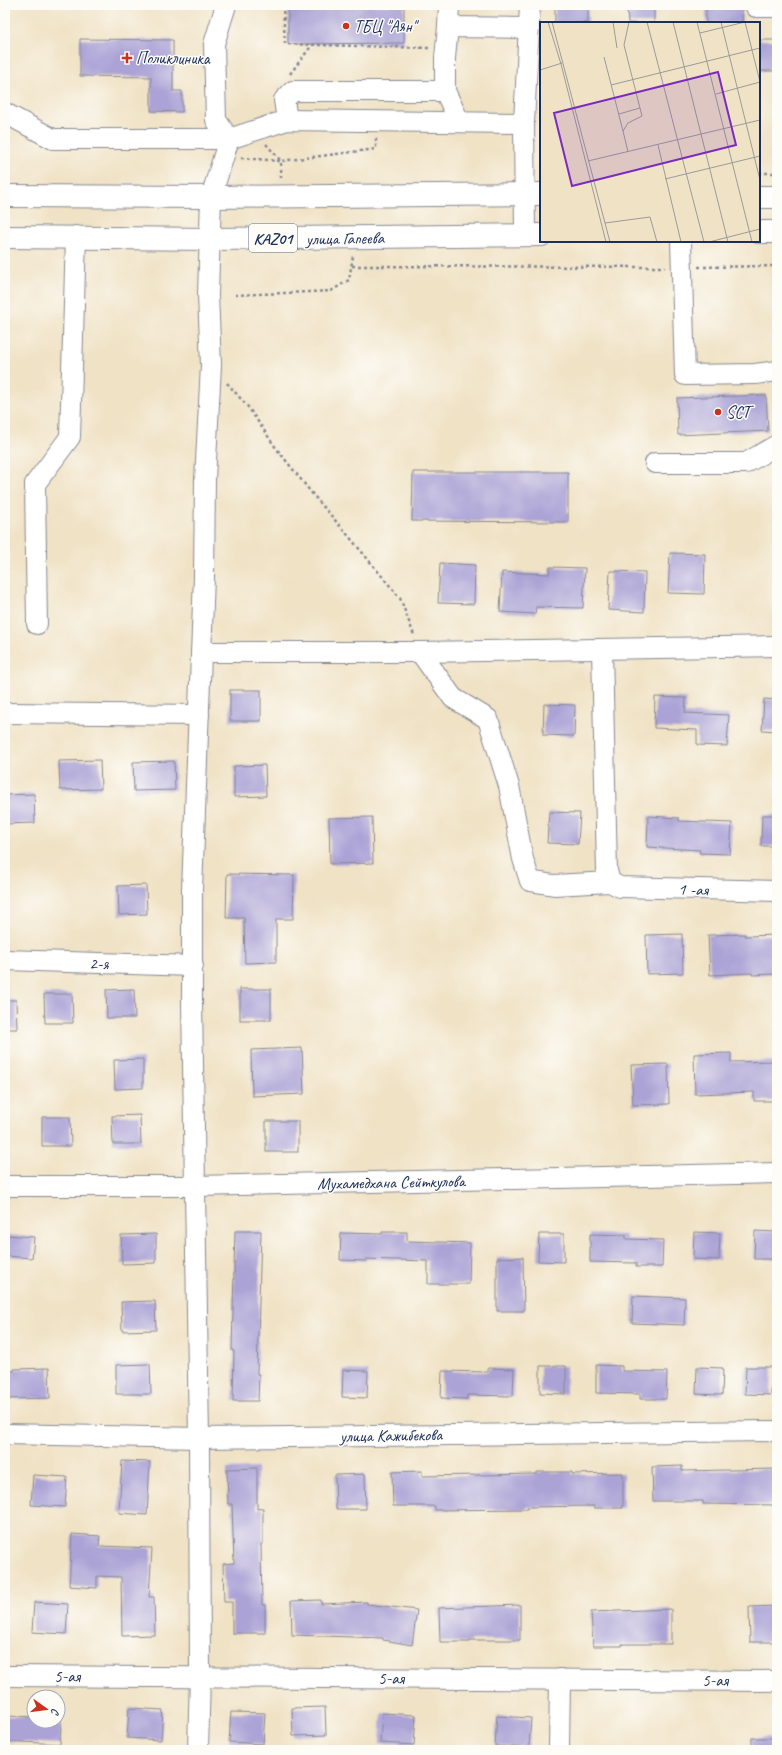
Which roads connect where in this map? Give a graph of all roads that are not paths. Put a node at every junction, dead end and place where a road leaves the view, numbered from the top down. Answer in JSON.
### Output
{"nodes":[{"id":1,"x":226,"y":5,"type":"edge"},
{"id":2,"x":449,"y":5,"type":"edge"},
{"id":3,"x":530,"y":5,"type":"edge"},
{"id":4,"x":756,"y":5,"type":"edge"},
{"id":5,"x":777,"y":7,"type":"edge"},
{"id":6,"x":448,"y":27,"type":"junction"},
{"id":7,"x":529,"y":28,"type":"junction"},
{"id":8,"x":533,"y":81,"type":"edge"},
{"id":9,"x":445,"y":91,"type":"junction"},
{"id":10,"x":5,"y":113,"type":"edge"},
{"id":11,"x":286,"y":120,"type":"junction"},
{"id":12,"x":459,"y":121,"type":"junction"},
{"id":13,"x":524,"y":123,"type":"junction"},
{"id":14,"x":229,"y":139,"type":"junction"},
{"id":15,"x":6,"y":194,"type":"edge"},
{"id":16,"x":533,"y":194,"type":"edge"},
{"id":17,"x":211,"y":197,"type":"junction"},
{"id":18,"x":760,"y":197,"type":"edge"},
{"id":19,"x":777,"y":197,"type":"edge"},
{"id":20,"x":760,"y":232,"type":"edge"},
{"id":21,"x":777,"y":232,"type":"edge"},
{"id":22,"x":533,"y":235,"type":"edge"},
{"id":23,"x":5,"y":236,"type":"edge"},
{"id":24,"x":76,"y":236,"type":"junction"},
{"id":25,"x":211,"y":239,"type":"junction"},
{"id":26,"x":681,"y":242,"type":"edge"},
{"id":27,"x":777,"y":371,"type":"edge"},
{"id":28,"x":777,"y":445,"type":"edge"},
{"id":29,"x":655,"y":464,"type":"dead end"},
{"id":30,"x":37,"y":624,"type":"dead end"},
{"id":31,"x":777,"y":646,"type":"edge"},
{"id":32,"x":602,"y":649,"type":"junction"},
{"id":33,"x":201,"y":652,"type":"junction"},
{"id":34,"x":420,"y":652,"type":"junction"},
{"id":35,"x":5,"y":713,"type":"edge"},
{"id":36,"x":199,"y":715,"type":"junction"},
{"id":37,"x":610,"y":882,"type":"junction"},
{"id":38,"x":777,"y":891,"type":"edge"},
{"id":39,"x":5,"y":960,"type":"edge"},
{"id":40,"x":193,"y":966,"type":"junction"},
{"id":41,"x":777,"y":1172,"type":"edge"},
{"id":42,"x":5,"y":1186,"type":"edge"},
{"id":43,"x":196,"y":1186,"type":"junction"},
{"id":44,"x":777,"y":1431,"type":"edge"},
{"id":45,"x":5,"y":1434,"type":"edge"},
{"id":46,"x":199,"y":1438,"type":"junction"},
{"id":47,"x":5,"y":1676,"type":"edge"},
{"id":48,"x":200,"y":1676,"type":"junction"},
{"id":49,"x":560,"y":1679,"type":"junction"},
{"id":50,"x":777,"y":1681,"type":"edge"},
{"id":51,"x":198,"y":1750,"type":"edge"},
{"id":52,"x":559,"y":1750,"type":"edge"}],
"edges":[{"from":1,"to":14,"type":"street"},
{"from":2,"to":6,"type":"street"},
{"from":3,"to":7,"type":"street"},
{"from":4,"to":5,"type":"street"},
{"from":6,"to":7,"type":"street"},
{"from":6,"to":9,"type":"street"},
{"from":7,"to":8,"type":"street"},
{"from":8,"to":13,"type":"street"},
{"from":9,"to":11,"type":"street"},
{"from":9,"to":12,"type":"street"},
{"from":10,"to":14,"type":"street"},
{"from":11,"to":12,"type":"street"},
{"from":11,"to":14,"type":"street"},
{"from":12,"to":13,"type":"street"},
{"from":13,"to":16,"type":"street"},
{"from":14,"to":17,"type":"street"},
{"from":15,"to":17,"type":"highway"},
{"from":16,"to":17,"type":"highway"},
{"from":16,"to":22,"type":"street"},
{"from":17,"to":25,"type":"street"},
{"from":18,"to":19,"type":"highway"},
{"from":20,"to":21,"type":"highway"},
{"from":22,"to":25,"type":"highway","name":"улица Гапеева","number":"KАZ01"},
{"from":23,"to":24,"type":"highway","name":"улица Гапеева","number":"KАZ01"},
{"from":24,"to":25,"type":"highway","name":"улица Гапеева","number":"KАZ01"},
{"from":24,"to":30,"type":"street"},
{"from":25,"to":33,"type":"street"},
{"from":26,"to":27,"type":"street"},
{"from":28,"to":29,"type":"street"},
{"from":31,"to":32,"type":"street"},
{"from":32,"to":34,"type":"street"},
{"from":32,"to":37,"type":"street"},
{"from":33,"to":34,"type":"street"},
{"from":33,"to":36,"type":"street"},
{"from":34,"to":37,"type":"street","name":"1 -ая"},
{"from":35,"to":36,"type":"street"},
{"from":36,"to":40,"type":"street"},
{"from":37,"to":38,"type":"street","name":"1 -ая"},
{"from":39,"to":40,"type":"street","name":"2-я"},
{"from":40,"to":43,"type":"street"},
{"from":41,"to":43,"type":"street","name":"Мухамедхана Сейткулова"},
{"from":42,"to":43,"type":"street","name":"Мухамедхана Сейткулова"},
{"from":43,"to":46,"type":"street"},
{"from":44,"to":46,"type":"street","name":"улица Кажибекова"},
{"from":45,"to":46,"type":"street","name":"улица Кажибекова"},
{"from":46,"to":48,"type":"street"},
{"from":47,"to":48,"type":"street","name":"5-ая"},
{"from":48,"to":49,"type":"street","name":"5-ая"},
{"from":48,"to":51,"type":"street"},
{"from":49,"to":50,"type":"street","name":"5-ая"},
{"from":49,"to":52,"type":"street"}]}
